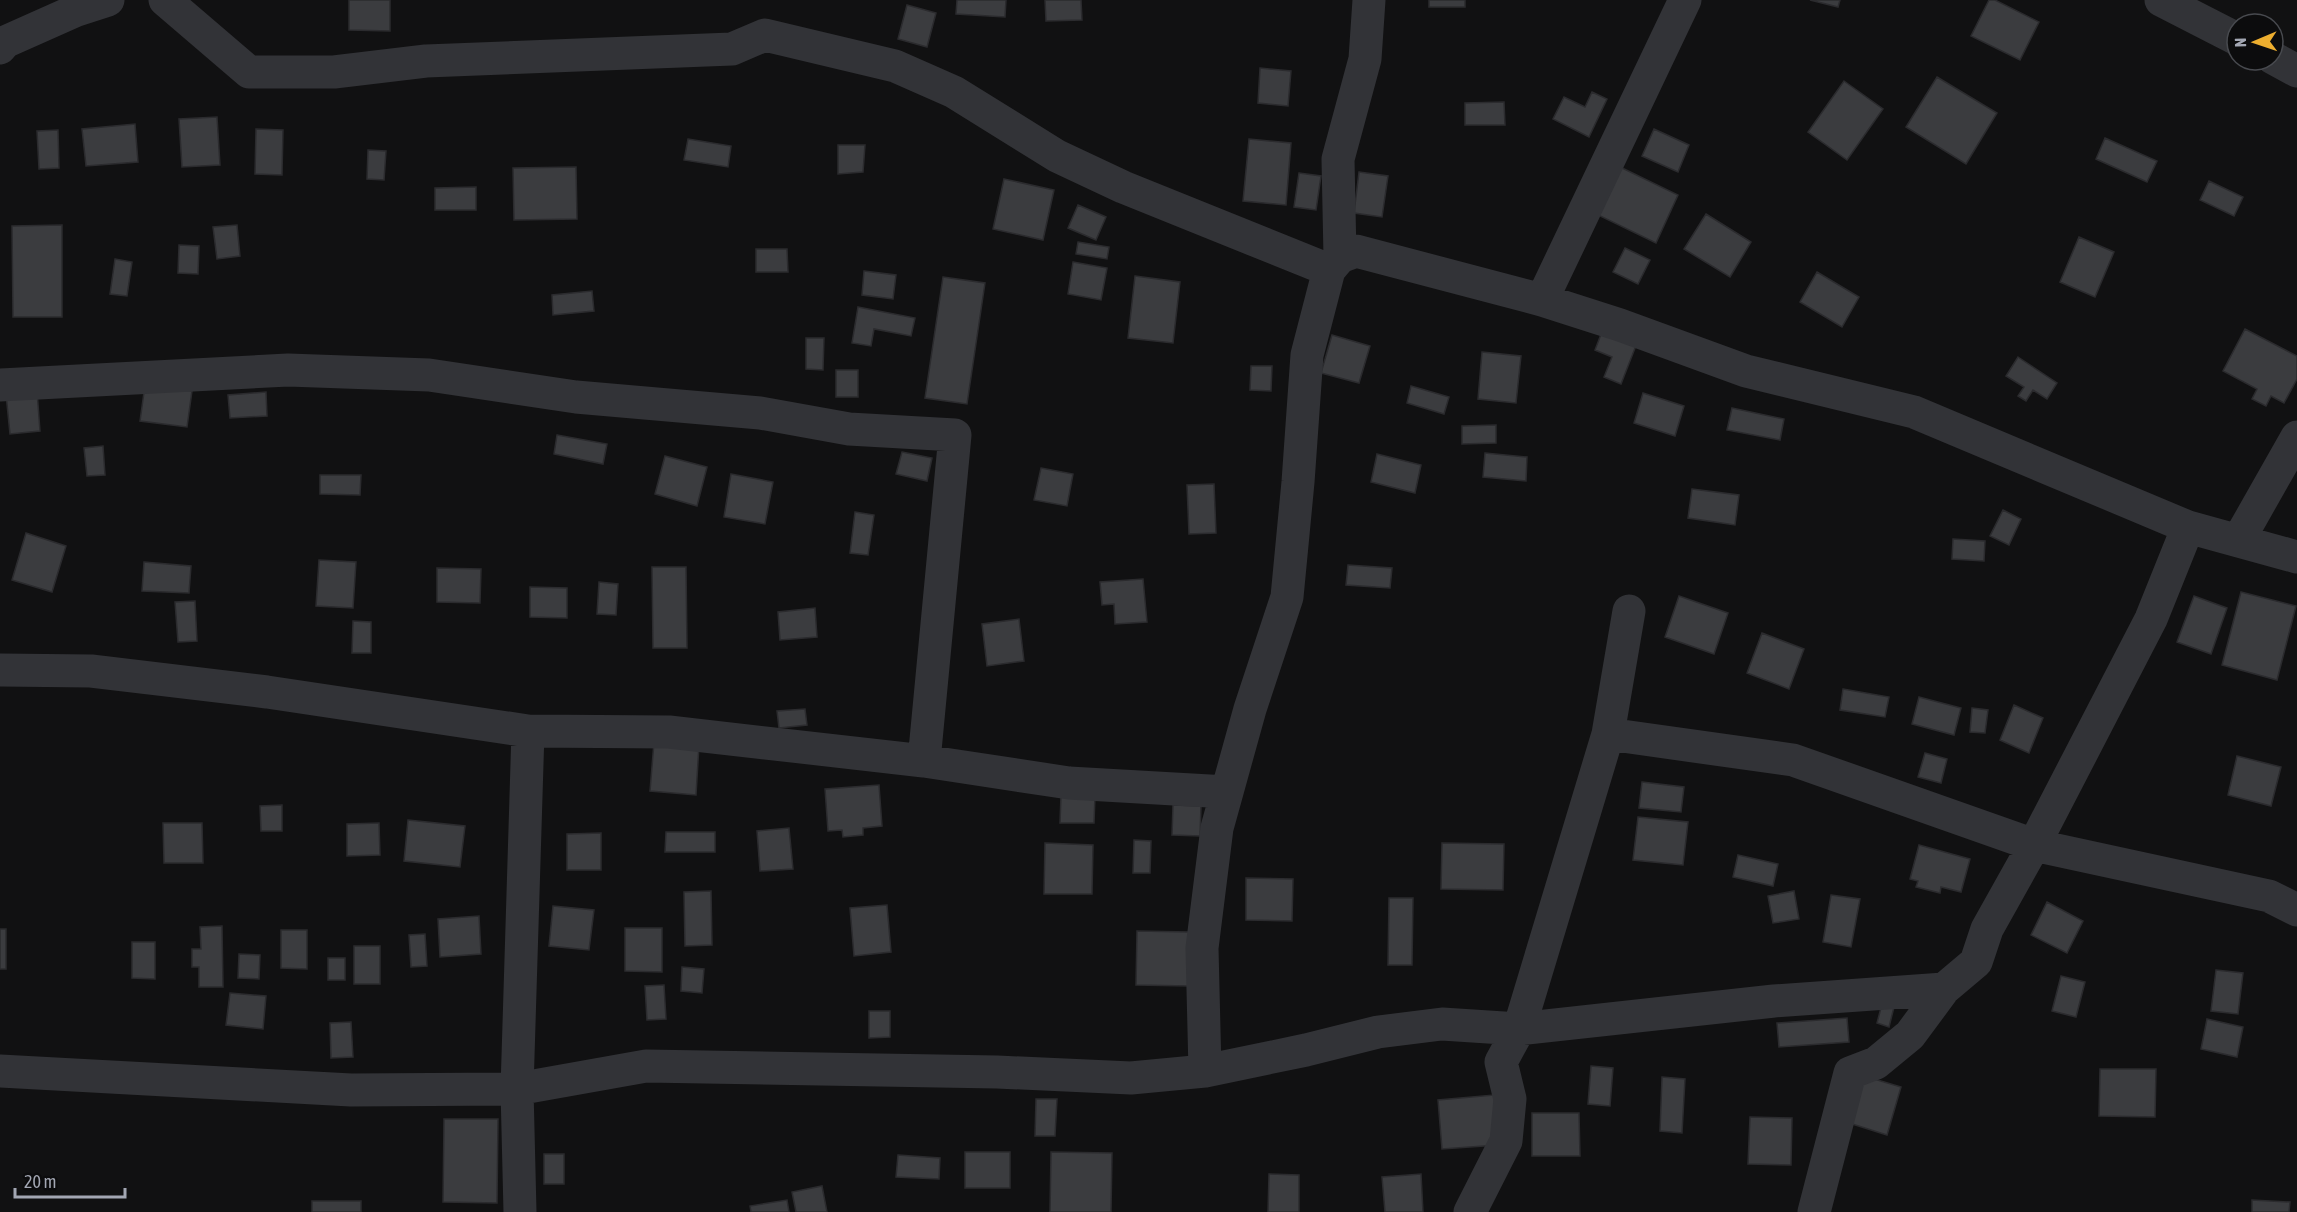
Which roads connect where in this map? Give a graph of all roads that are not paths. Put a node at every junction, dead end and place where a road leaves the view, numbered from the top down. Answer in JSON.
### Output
{"nodes":[{"id":1,"x":108,"y":0,"type":"edge"},
{"id":2,"x":165,"y":0,"type":"edge"},
{"id":3,"x":1370,"y":0,"type":"edge"},
{"id":4,"x":1684,"y":0,"type":"edge"},
{"id":5,"x":2161,"y":0,"type":"edge"},
{"id":6,"x":2225,"y":33,"type":"edge"},
{"id":7,"x":0,"y":48,"type":"edge"},
{"id":8,"x":1335,"y":264,"type":"junction"},
{"id":9,"x":1542,"y":300,"type":"junction"},
{"id":10,"x":0,"y":385,"type":"edge"},
{"id":11,"x":2297,"y":437,"type":"edge"},
{"id":12,"x":2188,"y":527,"type":"junction"},
{"id":13,"x":2238,"y":541,"type":"junction"},
{"id":14,"x":2297,"y":557,"type":"edge"},
{"id":15,"x":1629,"y":611,"type":"dead end"},
{"id":16,"x":0,"y":670,"type":"edge"},
{"id":17,"x":528,"y":731,"type":"junction"},
{"id":18,"x":1608,"y":734,"type":"junction"},
{"id":19,"x":924,"y":761,"type":"junction"},
{"id":20,"x":1227,"y":792,"type":"junction"},
{"id":21,"x":2034,"y":845,"type":"junction"},
{"id":22,"x":2297,"y":910,"type":"edge"},
{"id":23,"x":1944,"y":989,"type":"junction"},
{"id":24,"x":1519,"y":1029,"type":"junction"},
{"id":25,"x":0,"y":1071,"type":"edge"},
{"id":26,"x":1205,"y":1071,"type":"junction"},
{"id":27,"x":517,"y":1089,"type":"junction"},
{"id":28,"x":520,"y":1212,"type":"edge"},
{"id":29,"x":1470,"y":1212,"type":"edge"},
{"id":30,"x":1814,"y":1212,"type":"edge"}],
"edges":[{"from":1,"to":7,"type":"street"},
{"from":2,"to":8,"type":"street"},
{"from":3,"to":8,"type":"street"},
{"from":4,"to":9,"type":"street"},
{"from":5,"to":6,"type":"street"},
{"from":8,"to":9,"type":"street"},
{"from":8,"to":20,"type":"street"},
{"from":9,"to":12,"type":"street"},
{"from":10,"to":19,"type":"street"},
{"from":11,"to":13,"type":"street"},
{"from":12,"to":13,"type":"street"},
{"from":12,"to":21,"type":"street"},
{"from":13,"to":14,"type":"street"},
{"from":15,"to":18,"type":"street"},
{"from":16,"to":17,"type":"street"},
{"from":17,"to":19,"type":"street"},
{"from":17,"to":27,"type":"street"},
{"from":18,"to":21,"type":"street"},
{"from":18,"to":24,"type":"street"},
{"from":19,"to":20,"type":"street"},
{"from":20,"to":26,"type":"street"},
{"from":21,"to":22,"type":"street"},
{"from":21,"to":23,"type":"street"},
{"from":23,"to":24,"type":"street"},
{"from":23,"to":30,"type":"street"},
{"from":24,"to":26,"type":"street"},
{"from":24,"to":29,"type":"street"},
{"from":25,"to":27,"type":"street"},
{"from":26,"to":27,"type":"street"},
{"from":27,"to":28,"type":"street"}]}
